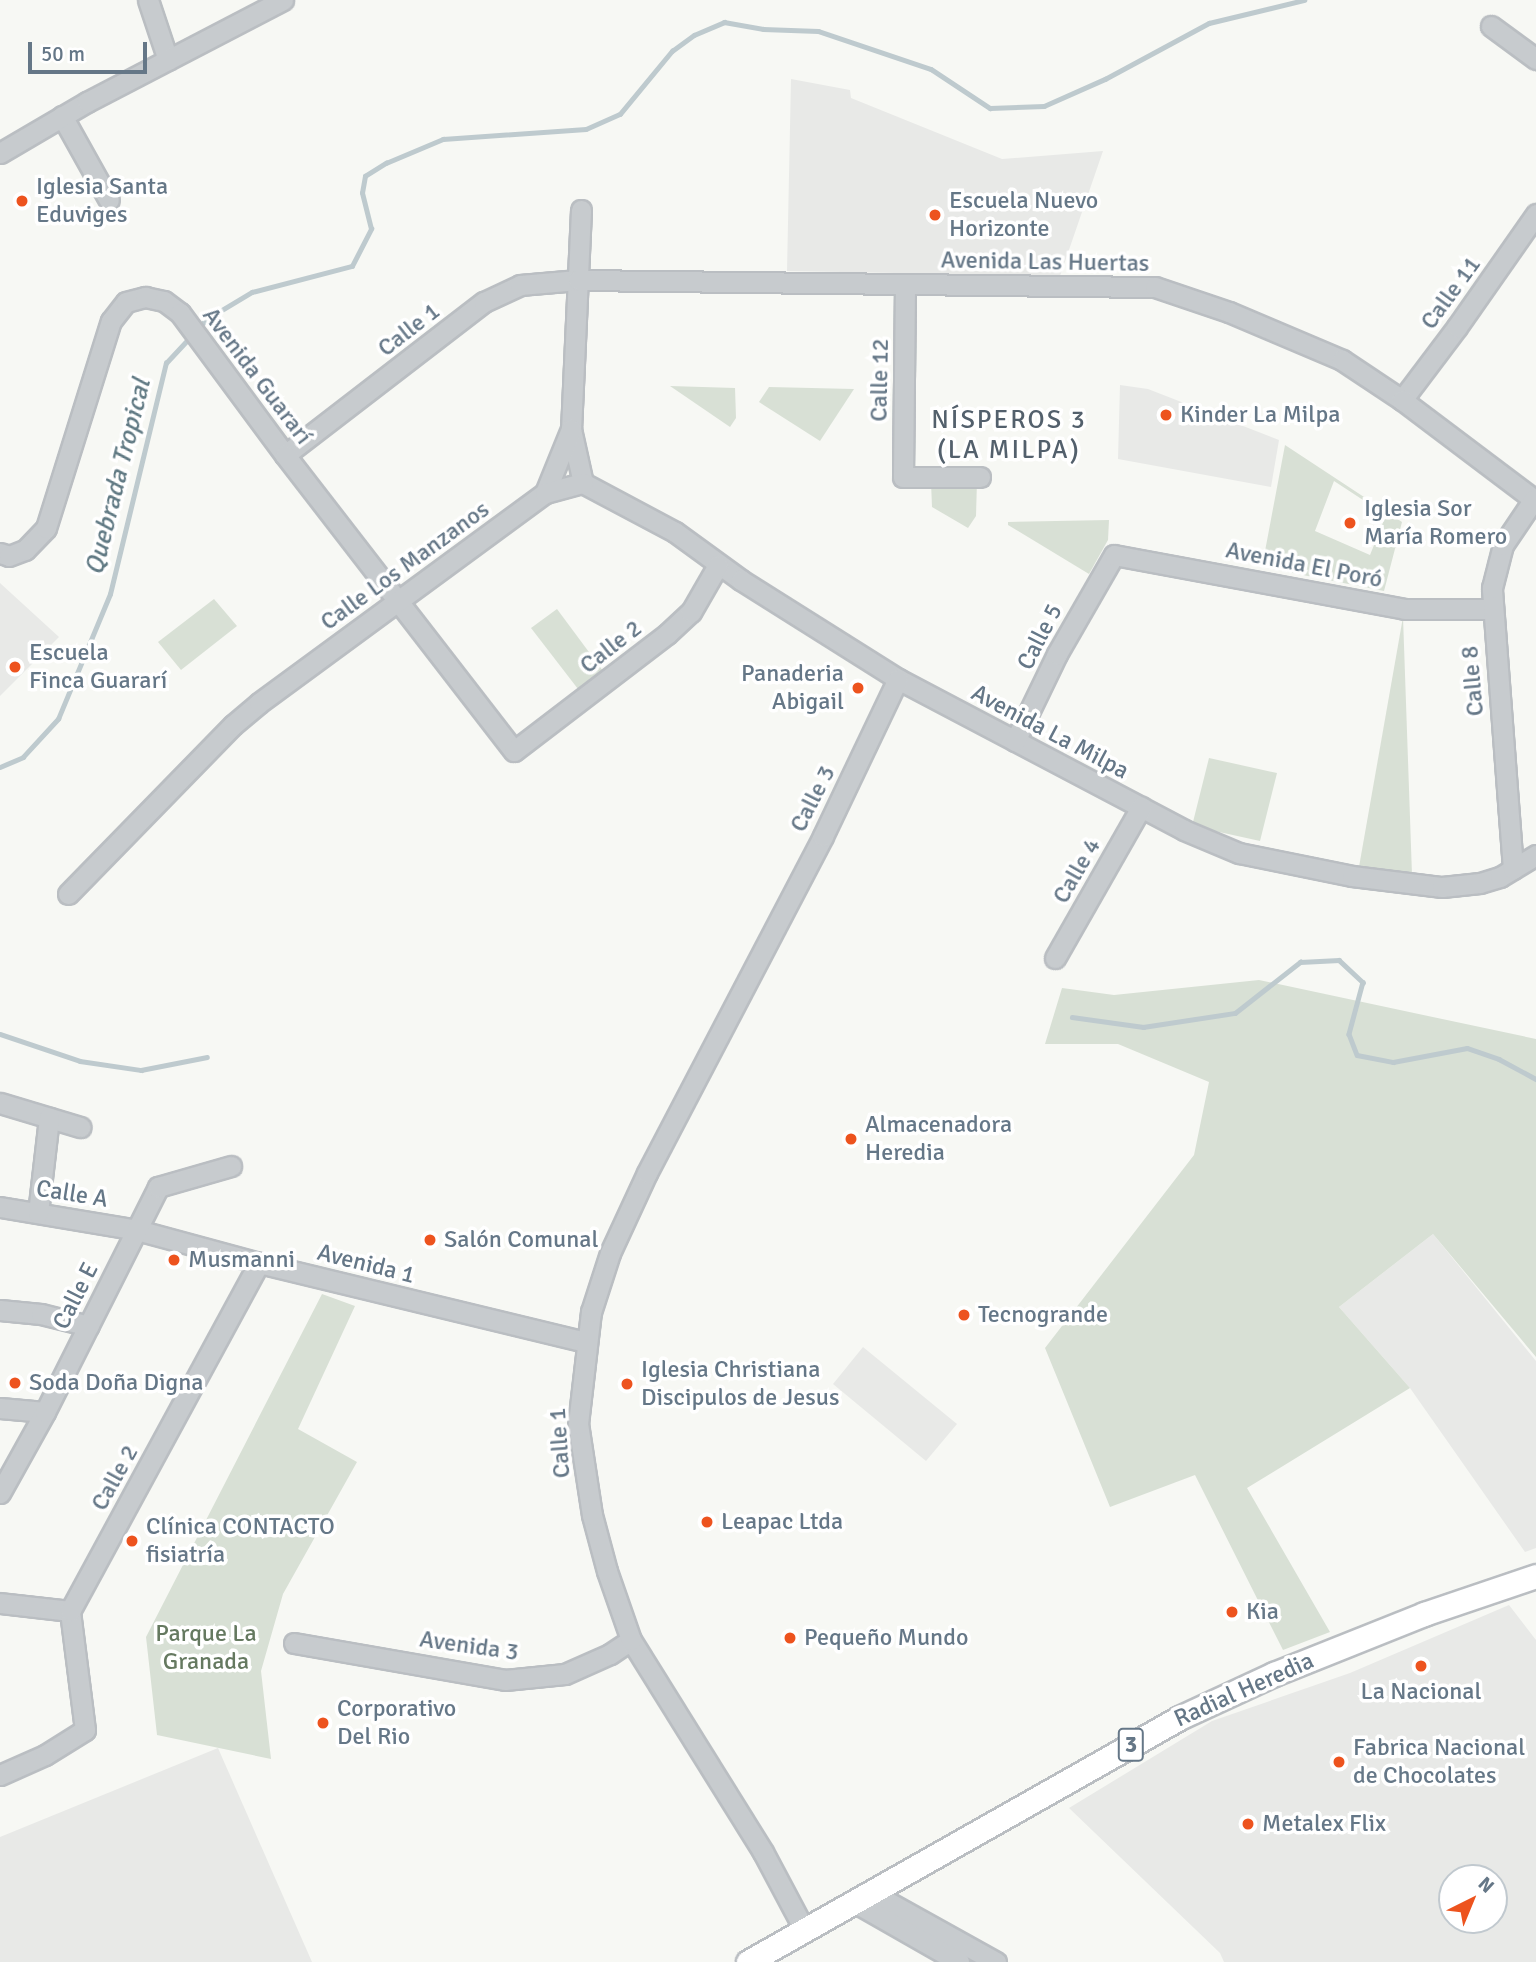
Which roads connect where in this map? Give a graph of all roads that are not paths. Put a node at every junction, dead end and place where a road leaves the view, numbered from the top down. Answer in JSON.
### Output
{"nodes":[{"id":1,"x":148,"y":0,"type":"edge"},
{"id":2,"x":283,"y":0,"type":"edge"},
{"id":3,"x":1491,"y":26,"type":"dead end"},
{"id":4,"x":1536,"y":59,"type":"edge"},
{"id":5,"x":168,"y":60,"type":"junction"},
{"id":6,"x":62,"y":116,"type":"junction"},
{"id":7,"x":0,"y":153,"type":"edge"},
{"id":8,"x":109,"y":200,"type":"dead end"},
{"id":9,"x":582,"y":210,"type":"dead end"},
{"id":10,"x":1536,"y":214,"type":"edge"},
{"id":11,"x":578,"y":280,"type":"junction"},
{"id":12,"x":905,"y":284,"type":"junction"},
{"id":13,"x":1402,"y":400,"type":"junction"},
{"id":14,"x":571,"y":429,"type":"junction"},
{"id":15,"x":285,"y":455,"type":"junction"},
{"id":16,"x":980,"y":477,"type":"dead end"},
{"id":17,"x":583,"y":483,"type":"junction"},
{"id":18,"x":545,"y":493,"type":"junction"},
{"id":19,"x":1535,"y":500,"type":"edge"},
{"id":20,"x":0,"y":553,"type":"edge"},
{"id":21,"x":1110,"y":557,"type":"joint"},
{"id":22,"x":719,"y":565,"type":"junction"},
{"id":23,"x":399,"y":603,"type":"junction"},
{"id":24,"x":1491,"y":609,"type":"junction"},
{"id":25,"x":898,"y":679,"type":"junction"},
{"id":26,"x":1015,"y":741,"type":"junction"},
{"id":27,"x":514,"y":751,"type":"joint"},
{"id":28,"x":1141,"y":807,"type":"junction"},
{"id":29,"x":1536,"y":855,"type":"edge"},
{"id":30,"x":1513,"y":869,"type":"junction"},
{"id":31,"x":68,"y":894,"type":"dead end"},
{"id":32,"x":768,"y":939,"type":"joint"},
{"id":33,"x":1055,"y":958,"type":"dead end"},
{"id":34,"x":0,"y":1103,"type":"edge"},
{"id":35,"x":49,"y":1118,"type":"junction"},
{"id":36,"x":80,"y":1127,"type":"dead end"},
{"id":37,"x":231,"y":1166,"type":"dead end"},
{"id":38,"x":0,"y":1207,"type":"edge"},
{"id":39,"x":38,"y":1213,"type":"junction"},
{"id":40,"x":137,"y":1230,"type":"junction"},
{"id":41,"x":259,"y":1263,"type":"junction"},
{"id":42,"x":0,"y":1310,"type":"edge"},
{"id":43,"x":89,"y":1325,"type":"junction"},
{"id":44,"x":586,"y":1342,"type":"junction"},
{"id":45,"x":0,"y":1408,"type":"edge"},
{"id":46,"x":45,"y":1412,"type":"junction"},
{"id":47,"x":0,"y":1493,"type":"edge"},
{"id":48,"x":1536,"y":1576,"type":"edge"},
{"id":49,"x":0,"y":1602,"type":"edge"},
{"id":50,"x":70,"y":1611,"type":"junction"},
{"id":51,"x":631,"y":1640,"type":"junction"},
{"id":52,"x":294,"y":1643,"type":"dead end"},
{"id":53,"x":0,"y":1775,"type":"edge"},
{"id":54,"x":863,"y":1898,"type":"junction"},
{"id":55,"x":805,"y":1931,"type":"junction"},
{"id":56,"x":748,"y":1962,"type":"edge"},
{"id":57,"x":959,"y":1962,"type":"edge"},
{"id":58,"x":996,"y":1962,"type":"edge"}],
"edges":[{"from":1,"to":5,"type":"street"},
{"from":2,"to":5,"type":"street"},
{"from":3,"to":4,"type":"street"},
{"from":5,"to":6,"type":"street"},
{"from":6,"to":7,"type":"street"},
{"from":6,"to":8,"type":"street"},
{"from":9,"to":11,"type":"street"},
{"from":10,"to":13,"type":"street","name":"Calle 11"},
{"from":11,"to":12,"type":"street","name":"Avenida Las Huertas"},
{"from":11,"to":14,"type":"street"},
{"from":11,"to":15,"type":"street","name":"Calle 1"},
{"from":12,"to":13,"type":"street","name":"Avenida Las Huertas"},
{"from":12,"to":16,"type":"street","name":"Calle 12"},
{"from":13,"to":19,"type":"street","name":"Avenida Las Huertas"},
{"from":14,"to":17,"type":"street"},
{"from":14,"to":18,"type":"street"},
{"from":15,"to":20,"type":"street","name":"Avenida Guararí"},
{"from":15,"to":23,"type":"street","name":"Avenida Guararí"},
{"from":17,"to":18,"type":"street","name":"Calle Los Manzanos"},
{"from":17,"to":22,"type":"street","name":"Avenida La Milpa"},
{"from":18,"to":23,"type":"street","name":"Calle Los Manzanos"},
{"from":19,"to":24,"type":"street","name":"Calle 8"},
{"from":21,"to":24,"type":"street","name":"Avenida El Poró"},
{"from":21,"to":26,"type":"street","name":"Calle 5"},
{"from":22,"to":25,"type":"street","name":"Avenida La Milpa"},
{"from":22,"to":27,"type":"street","name":"Calle 2"},
{"from":23,"to":27,"type":"street","name":"Avenida Guararí"},
{"from":23,"to":31,"type":"street","name":"Calle Los Manzanos"},
{"from":24,"to":30,"type":"street","name":"Calle 8"},
{"from":25,"to":26,"type":"street","name":"Avenida La Milpa"},
{"from":25,"to":32,"type":"street","name":"Calle 3"},
{"from":26,"to":28,"type":"street","name":"Avenida La Milpa"},
{"from":28,"to":30,"type":"street","name":"Avenida La Milpa"},
{"from":28,"to":33,"type":"street","name":"Calle 4"},
{"from":29,"to":30,"type":"street","name":"Avenida La Milpa"},
{"from":32,"to":44,"type":"street","name":"Calle 1"},
{"from":34,"to":35,"type":"street"},
{"from":35,"to":36,"type":"street"},
{"from":35,"to":39,"type":"street"},
{"from":37,"to":40,"type":"street","name":"Calle E"},
{"from":38,"to":39,"type":"street","name":"Calle A"},
{"from":39,"to":40,"type":"street","name":"Calle A"},
{"from":40,"to":41,"type":"street","name":"Avenida 1"},
{"from":40,"to":43,"type":"street","name":"Calle E"},
{"from":41,"to":44,"type":"street","name":"Avenida 1"},
{"from":41,"to":50,"type":"street","name":"Calle 2"},
{"from":42,"to":43,"type":"street"},
{"from":43,"to":46,"type":"street","name":"Calle E"},
{"from":44,"to":51,"type":"street","name":"Calle 1"},
{"from":45,"to":46,"type":"street"},
{"from":46,"to":47,"type":"street","name":"Calle E"},
{"from":48,"to":54,"type":"main road","name":"Radial Heredia","number":"3"},
{"from":49,"to":50,"type":"street"},
{"from":50,"to":53,"type":"street"},
{"from":51,"to":52,"type":"street","name":"Avenida 3"},
{"from":51,"to":55,"type":"street","name":"Calle 1"},
{"from":54,"to":55,"type":"main road","name":"Radial Heredia","number":"3"},
{"from":54,"to":57,"type":"street"},
{"from":54,"to":58,"type":"street"},
{"from":55,"to":56,"type":"main road","name":"Radial Heredia","number":"3"}]}
